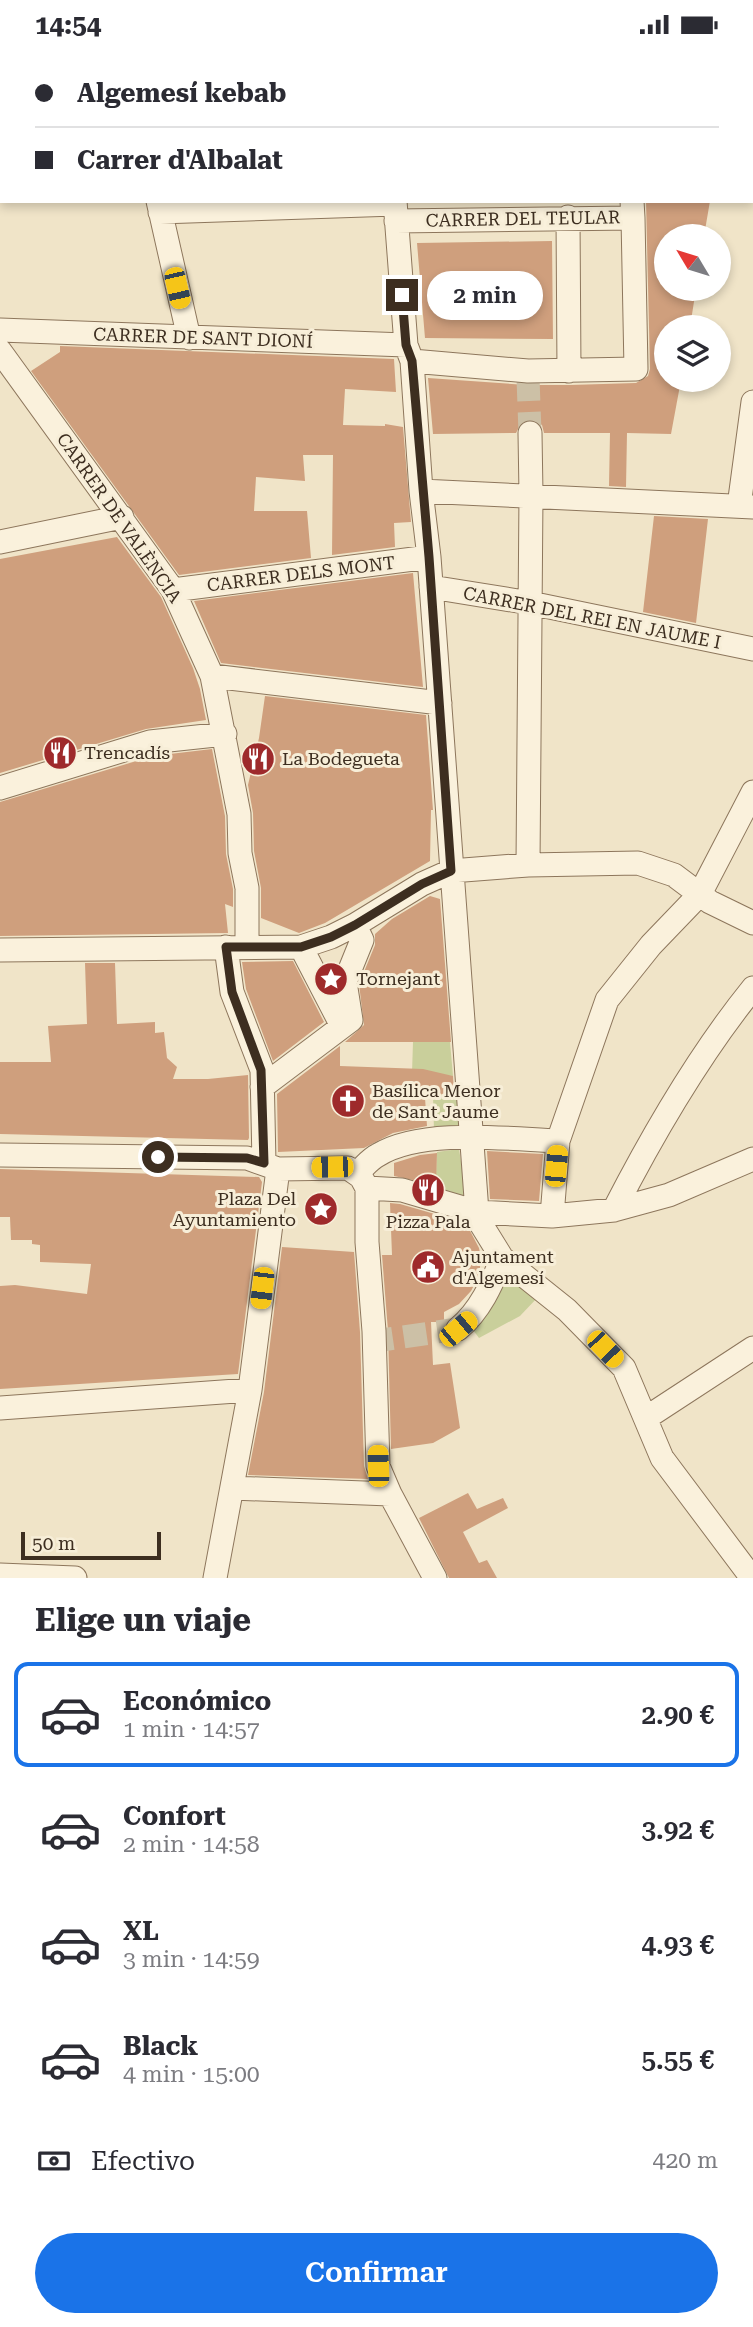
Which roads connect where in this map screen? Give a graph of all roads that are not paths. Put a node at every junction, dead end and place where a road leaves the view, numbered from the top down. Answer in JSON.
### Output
{"nodes":[{"id":1,"x":159,"y":207,"type":"edge"},
{"id":2,"x":395,"y":209,"type":"edge"},
{"id":3,"x":632,"y":210,"type":"edge"},
{"id":4,"x":568,"y":217,"type":"junction"},
{"id":5,"x":0,"y":330,"type":"edge"},
{"id":6,"x":189,"y":338,"type":"junction"},
{"id":7,"x":0,"y":351,"type":"edge"},
{"id":8,"x":409,"y":353,"type":"junction"},
{"id":9,"x":569,"y":371,"type":"junction"},
{"id":10,"x":753,"y":402,"type":"edge"},
{"id":11,"x":530,"y":433,"type":"tunnel mouth"},
{"id":12,"x":421,"y":491,"type":"junction"},
{"id":13,"x":531,"y":494,"type":"junction"},
{"id":14,"x":746,"y":506,"type":"edge"},
{"id":15,"x":122,"y":517,"type":"junction"},
{"id":16,"x":0,"y":542,"type":"edge"},
{"id":17,"x":429,"y":557,"type":"junction"},
{"id":18,"x":431,"y":587,"type":"junction"},
{"id":19,"x":173,"y":590,"type":"junction"},
{"id":20,"x":530,"y":603,"type":"junction"},
{"id":21,"x":753,"y":649,"type":"edge"},
{"id":22,"x":212,"y":676,"type":"junction"},
{"id":23,"x":440,"y":703,"type":"junction"},
{"id":24,"x":225,"y":734,"type":"junction"},
{"id":25,"x":0,"y":788,"type":"edge"},
{"id":26,"x":752,"y":795,"type":"edge"},
{"id":27,"x":451,"y":864,"type":"junction"},
{"id":28,"x":528,"y":865,"type":"junction"},
{"id":29,"x":700,"y":894,"type":"junction"},
{"id":30,"x":753,"y":923,"type":"edge"},
{"id":31,"x":355,"y":925,"type":"junction"},
{"id":32,"x":237,"y":947,"type":"junction"},
{"id":33,"x":301,"y":947,"type":"junction"},
{"id":34,"x":0,"y":950,"type":"edge"},
{"id":35,"x":753,"y":988,"type":"edge"},
{"id":36,"x":342,"y":1026,"type":"junction"},
{"id":37,"x":262,"y":1087,"type":"junction"},
{"id":38,"x":470,"y":1137,"type":"junction"},
{"id":39,"x":558,"y":1141,"type":"junction"},
{"id":40,"x":0,"y":1155,"type":"edge"},
{"id":41,"x":753,"y":1159,"type":"edge"},
{"id":42,"x":271,"y":1166,"type":"junction"},
{"id":43,"x":369,"y":1183,"type":"junction"},
{"id":44,"x":614,"y":1210,"type":"junction"},
{"id":45,"x":477,"y":1212,"type":"junction"},
{"id":46,"x":552,"y":1216,"type":"junction"},
{"id":47,"x":502,"y":1258,"type":"junction"},
{"id":48,"x":458,"y":1329,"type":"tunnel mouth"},
{"id":49,"x":753,"y":1348,"type":"edge"},
{"id":50,"x":250,"y":1390,"type":"junction"},
{"id":51,"x":0,"y":1408,"type":"edge"},
{"id":52,"x":646,"y":1418,"type":"junction"},
{"id":53,"x":232,"y":1488,"type":"junction"},
{"id":54,"x":390,"y":1494,"type":"junction"},
{"id":55,"x":0,"y":1575,"type":"edge"},
{"id":56,"x":75,"y":1578,"type":"edge"},
{"id":57,"x":215,"y":1578,"type":"edge"},
{"id":58,"x":435,"y":1578,"type":"edge"},
{"id":59,"x":752,"y":1578,"type":"edge"}],
"edges":[{"from":1,"to":2,"type":"street","name":"CARRER DEL TEULAR"},
{"from":1,"to":6,"type":"street"},
{"from":2,"to":4,"type":"street","name":"CARRER DEL TEULAR"},
{"from":2,"to":8,"type":"street"},
{"from":3,"to":4,"type":"street","name":"CARRER DEL TEULAR"},
{"from":3,"to":9,"type":"street","name":"CARRER DE SANT DIONÍ"},
{"from":4,"to":9,"type":"street"},
{"from":5,"to":6,"type":"street","name":"CARRER DE SANT DIONÍ"},
{"from":6,"to":8,"type":"street","name":"CARRER DE SANT DIONÍ"},
{"from":7,"to":15,"type":"street","name":"CARRER DE VALÈNCIA"},
{"from":8,"to":9,"type":"street","name":"CARRER DE SANT DIONÍ"},
{"from":8,"to":12,"type":"street"},
{"from":10,"to":14,"type":"street"},
{"from":11,"to":13,"type":"street"},
{"from":12,"to":13,"type":"street"},
{"from":12,"to":17,"type":"street"},
{"from":13,"to":14,"type":"street"},
{"from":13,"to":20,"type":"street"},
{"from":15,"to":16,"type":"street"},
{"from":15,"to":19,"type":"street","name":"CARRER DE VALÈNCIA"},
{"from":17,"to":18,"type":"street"},
{"from":17,"to":19,"type":"street","name":"CARRER DELS MONT"},
{"from":18,"to":20,"type":"street","name":"CARRER DEL REI EN JAUME I"},
{"from":18,"to":23,"type":"street"},
{"from":19,"to":22,"type":"street","name":"CARRER DE VALÈNCIA"},
{"from":20,"to":21,"type":"street","name":"CARRER DEL REI EN JAUME I"},
{"from":20,"to":28,"type":"street"},
{"from":22,"to":23,"type":"street"},
{"from":22,"to":24,"type":"street","name":"CARRER DE VALÈNCIA"},
{"from":23,"to":27,"type":"street"},
{"from":24,"to":25,"type":"street"},
{"from":24,"to":32,"type":"street","name":"CARRER DE VALÈNCIA"},
{"from":26,"to":29,"type":"street"},
{"from":27,"to":28,"type":"street"},
{"from":27,"to":31,"type":"street"},
{"from":27,"to":38,"type":"street"},
{"from":28,"to":29,"type":"street"},
{"from":29,"to":30,"type":"street"},
{"from":29,"to":39,"type":"street"},
{"from":31,"to":33,"type":"street"},
{"from":31,"to":36,"type":"street"},
{"from":32,"to":33,"type":"street"},
{"from":32,"to":34,"type":"street"},
{"from":32,"to":37,"type":"street","name":"CARRER DE VALÈNCIA"},
{"from":33,"to":36,"type":"street"},
{"from":35,"to":44,"type":"street"},
{"from":36,"to":37,"type":"street"},
{"from":37,"to":42,"type":"street","name":"CARRER DE VALÈNCIA"},
{"from":38,"to":39,"type":"street"},
{"from":38,"to":43,"type":"street"},
{"from":38,"to":45,"type":"street"},
{"from":39,"to":46,"type":"street"},
{"from":40,"to":42,"type":"street"},
{"from":41,"to":44,"type":"street"},
{"from":42,"to":43,"type":"street"},
{"from":42,"to":50,"type":"street","name":"CARRER DE VALÈNCIA"},
{"from":43,"to":45,"type":"street"},
{"from":43,"to":54,"type":"street"},
{"from":44,"to":46,"type":"street"},
{"from":45,"to":46,"type":"street"},
{"from":45,"to":47,"type":"street"},
{"from":47,"to":48,"type":"street"},
{"from":47,"to":52,"type":"street"},
{"from":49,"to":52,"type":"street"},
{"from":50,"to":51,"type":"street"},
{"from":50,"to":53,"type":"street","name":"CARRER DE VALÈNCIA"},
{"from":52,"to":59,"type":"street"},
{"from":53,"to":54,"type":"street"},
{"from":53,"to":57,"type":"street","name":"CARRER DE VALÈNCIA"},
{"from":54,"to":58,"type":"street"},
{"from":55,"to":56,"type":"street"}]}
